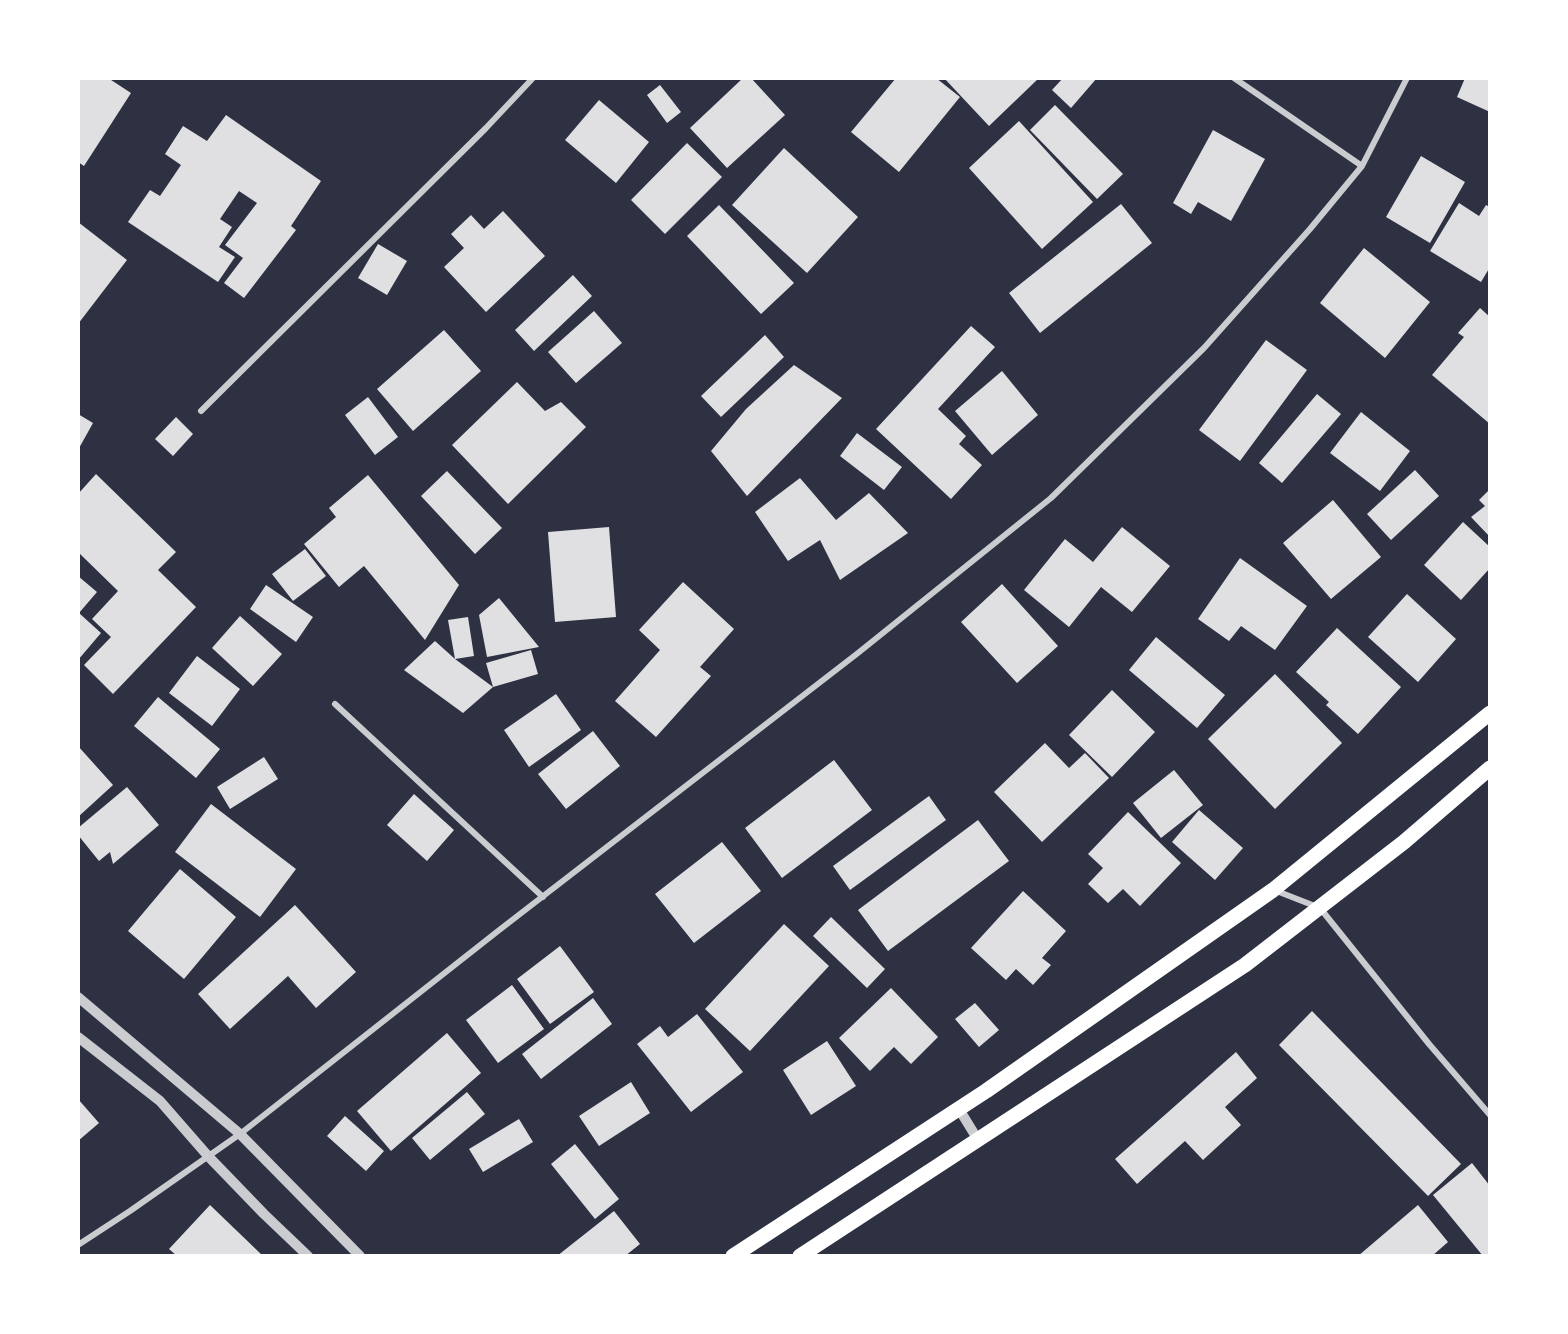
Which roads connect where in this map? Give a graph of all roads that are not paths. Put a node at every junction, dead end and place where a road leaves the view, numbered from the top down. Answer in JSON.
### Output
{"nodes":[{"id":1,"x":533,"y":78,"type":"edge"},
{"id":2,"x":1234,"y":78,"type":"edge"},
{"id":3,"x":1407,"y":78,"type":"edge"},
{"id":4,"x":1362,"y":166,"type":"junction"},
{"id":5,"x":201,"y":411,"type":"dead end"},
{"id":6,"x":335,"y":704,"type":"dead end"},
{"id":7,"x":1490,"y":713,"type":"edge"},
{"id":8,"x":1490,"y":768,"type":"edge"},
{"id":9,"x":1273,"y":890,"type":"junction"},
{"id":10,"x":543,"y":897,"type":"junction"},
{"id":11,"x":1320,"y":908,"type":"junction"},
{"id":12,"x":78,"y":998,"type":"edge"},
{"id":13,"x":78,"y":1037,"type":"edge"},
{"id":14,"x":959,"y":1109,"type":"junction"},
{"id":15,"x":1490,"y":1115,"type":"edge"},
{"id":16,"x":240,"y":1134,"type":"junction"},
{"id":17,"x":978,"y":1140,"type":"junction"},
{"id":18,"x":208,"y":1156,"type":"junction"},
{"id":19,"x":78,"y":1245,"type":"edge"},
{"id":20,"x":308,"y":1256,"type":"edge"},
{"id":21,"x":360,"y":1256,"type":"edge"},
{"id":22,"x":733,"y":1256,"type":"edge"},
{"id":23,"x":800,"y":1256,"type":"edge"}],
"edges":[{"from":1,"to":5,"type":"street"},
{"from":2,"to":4,"type":"street"},
{"from":3,"to":4,"type":"street"},
{"from":4,"to":10,"type":"street"},
{"from":6,"to":10,"type":"street"},
{"from":7,"to":9,"type":"main road"},
{"from":8,"to":11,"type":"main road"},
{"from":9,"to":11,"type":"street"},
{"from":9,"to":14,"type":"main road"},
{"from":10,"to":16,"type":"street"},
{"from":11,"to":15,"type":"street"},
{"from":11,"to":17,"type":"main road"},
{"from":12,"to":16,"type":"street"},
{"from":13,"to":18,"type":"street"},
{"from":14,"to":17,"type":"street"},
{"from":14,"to":22,"type":"main road"},
{"from":16,"to":18,"type":"street"},
{"from":16,"to":21,"type":"street"},
{"from":17,"to":23,"type":"main road"},
{"from":18,"to":19,"type":"street"},
{"from":18,"to":20,"type":"street"}]}
